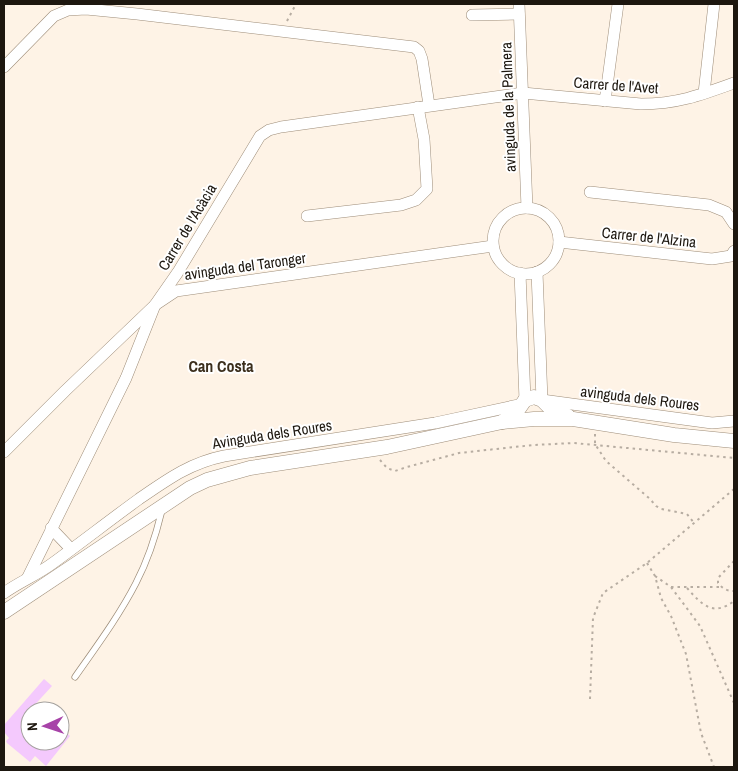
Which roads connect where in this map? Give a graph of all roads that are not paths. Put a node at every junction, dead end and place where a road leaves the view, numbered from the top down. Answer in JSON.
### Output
{"nodes":[{"id":1,"x":618,"y":4,"type":"edge"},
{"id":2,"x":714,"y":4,"type":"edge"},
{"id":3,"x":519,"y":9,"type":"edge"},
{"id":4,"x":472,"y":15,"type":"dead end"},
{"id":5,"x":4,"y":66,"type":"edge"},
{"id":6,"x":734,"y":83,"type":"edge"},
{"id":7,"x":523,"y":93,"type":"junction"},
{"id":8,"x":704,"y":93,"type":"junction"},
{"id":9,"x":605,"y":100,"type":"junction"},
{"id":10,"x":423,"y":106,"type":"junction"},
{"id":11,"x":590,"y":192,"type":"dead end"},
{"id":12,"x":527,"y":208,"type":"junction"},
{"id":13,"x":307,"y":216,"type":"dead end"},
{"id":14,"x":734,"y":224,"type":"edge"},
{"id":15,"x":559,"y":242,"type":"junction"},
{"id":16,"x":493,"y":246,"type":"junction"},
{"id":17,"x":734,"y":251,"type":"edge"},
{"id":18,"x":537,"y":272,"type":"junction"},
{"id":19,"x":520,"y":273,"type":"junction"},
{"id":20,"x":155,"y":305,"type":"junction"},
{"id":21,"x":542,"y":400,"type":"junction"},
{"id":22,"x":524,"y":402,"type":"junction"},
{"id":23,"x":534,"y":418,"type":"junction"},
{"id":24,"x":573,"y":418,"type":"junction"},
{"id":25,"x":734,"y":421,"type":"edge"},
{"id":26,"x":502,"y":422,"type":"junction"},
{"id":27,"x":734,"y":441,"type":"edge"},
{"id":28,"x":4,"y":452,"type":"edge"},
{"id":29,"x":163,"y":504,"type":"junction"},
{"id":30,"x":52,"y":528,"type":"junction"},
{"id":31,"x":71,"y":549,"type":"junction"},
{"id":32,"x":28,"y":577,"type":"junction"},
{"id":33,"x":4,"y":594,"type":"edge"},
{"id":34,"x":4,"y":612,"type":"edge"},
{"id":35,"x":75,"y":678,"type":"dead end"}],
"edges":[{"from":1,"to":9,"type":"street"},
{"from":2,"to":8,"type":"street"},
{"from":3,"to":4,"type":"street"},
{"from":3,"to":7,"type":"street","name":"avinguda de la Palmera"},
{"from":5,"to":10,"type":"street"},
{"from":6,"to":8,"type":"street","name":"Carrer de l'Avet"},
{"from":7,"to":9,"type":"street","name":"Carrer de l'Avet"},
{"from":7,"to":10,"type":"street","name":"Carrer de l'Acàcia"},
{"from":7,"to":12,"type":"street","name":"avinguda de la Palmera"},
{"from":8,"to":9,"type":"street","name":"Carrer de l'Avet"},
{"from":10,"to":13,"type":"street"},
{"from":10,"to":20,"type":"street","name":"Carrer de l'Acàcia"},
{"from":11,"to":14,"type":"street"},
{"from":12,"to":15,"type":"street"},
{"from":12,"to":16,"type":"street"},
{"from":15,"to":17,"type":"street","name":"Carrer de l'Alzina"},
{"from":15,"to":18,"type":"street"},
{"from":16,"to":19,"type":"street"},
{"from":16,"to":20,"type":"street","name":"avinguda del Taronger"},
{"from":18,"to":19,"type":"street"},
{"from":18,"to":21,"type":"street"},
{"from":19,"to":22,"type":"street"},
{"from":20,"to":28,"type":"street","name":"avinguda del Taronger"},
{"from":20,"to":30,"type":"street","name":"Carrer de l'Acàcia"},
{"from":21,"to":22,"type":"street"},
{"from":21,"to":23,"type":"street"},
{"from":21,"to":24,"type":"street"},
{"from":21,"to":25,"type":"street","name":"avinguda dels Roures"},
{"from":22,"to":23,"type":"street"},
{"from":22,"to":26,"type":"street"},
{"from":22,"to":31,"type":"street","name":"Avinguda dels Roures"},
{"from":23,"to":24,"type":"street"},
{"from":23,"to":26,"type":"street"},
{"from":24,"to":27,"type":"street"},
{"from":26,"to":29,"type":"street"},
{"from":29,"to":34,"type":"street"},
{"from":29,"to":35,"type":"lane"},
{"from":30,"to":31,"type":"street"},
{"from":30,"to":32,"type":"street","name":"Carrer de l'Acàcia"},
{"from":31,"to":32,"type":"street","name":"Avinguda dels Roures"},
{"from":32,"to":33,"type":"street","name":"Avinguda dels Roures"}]}
